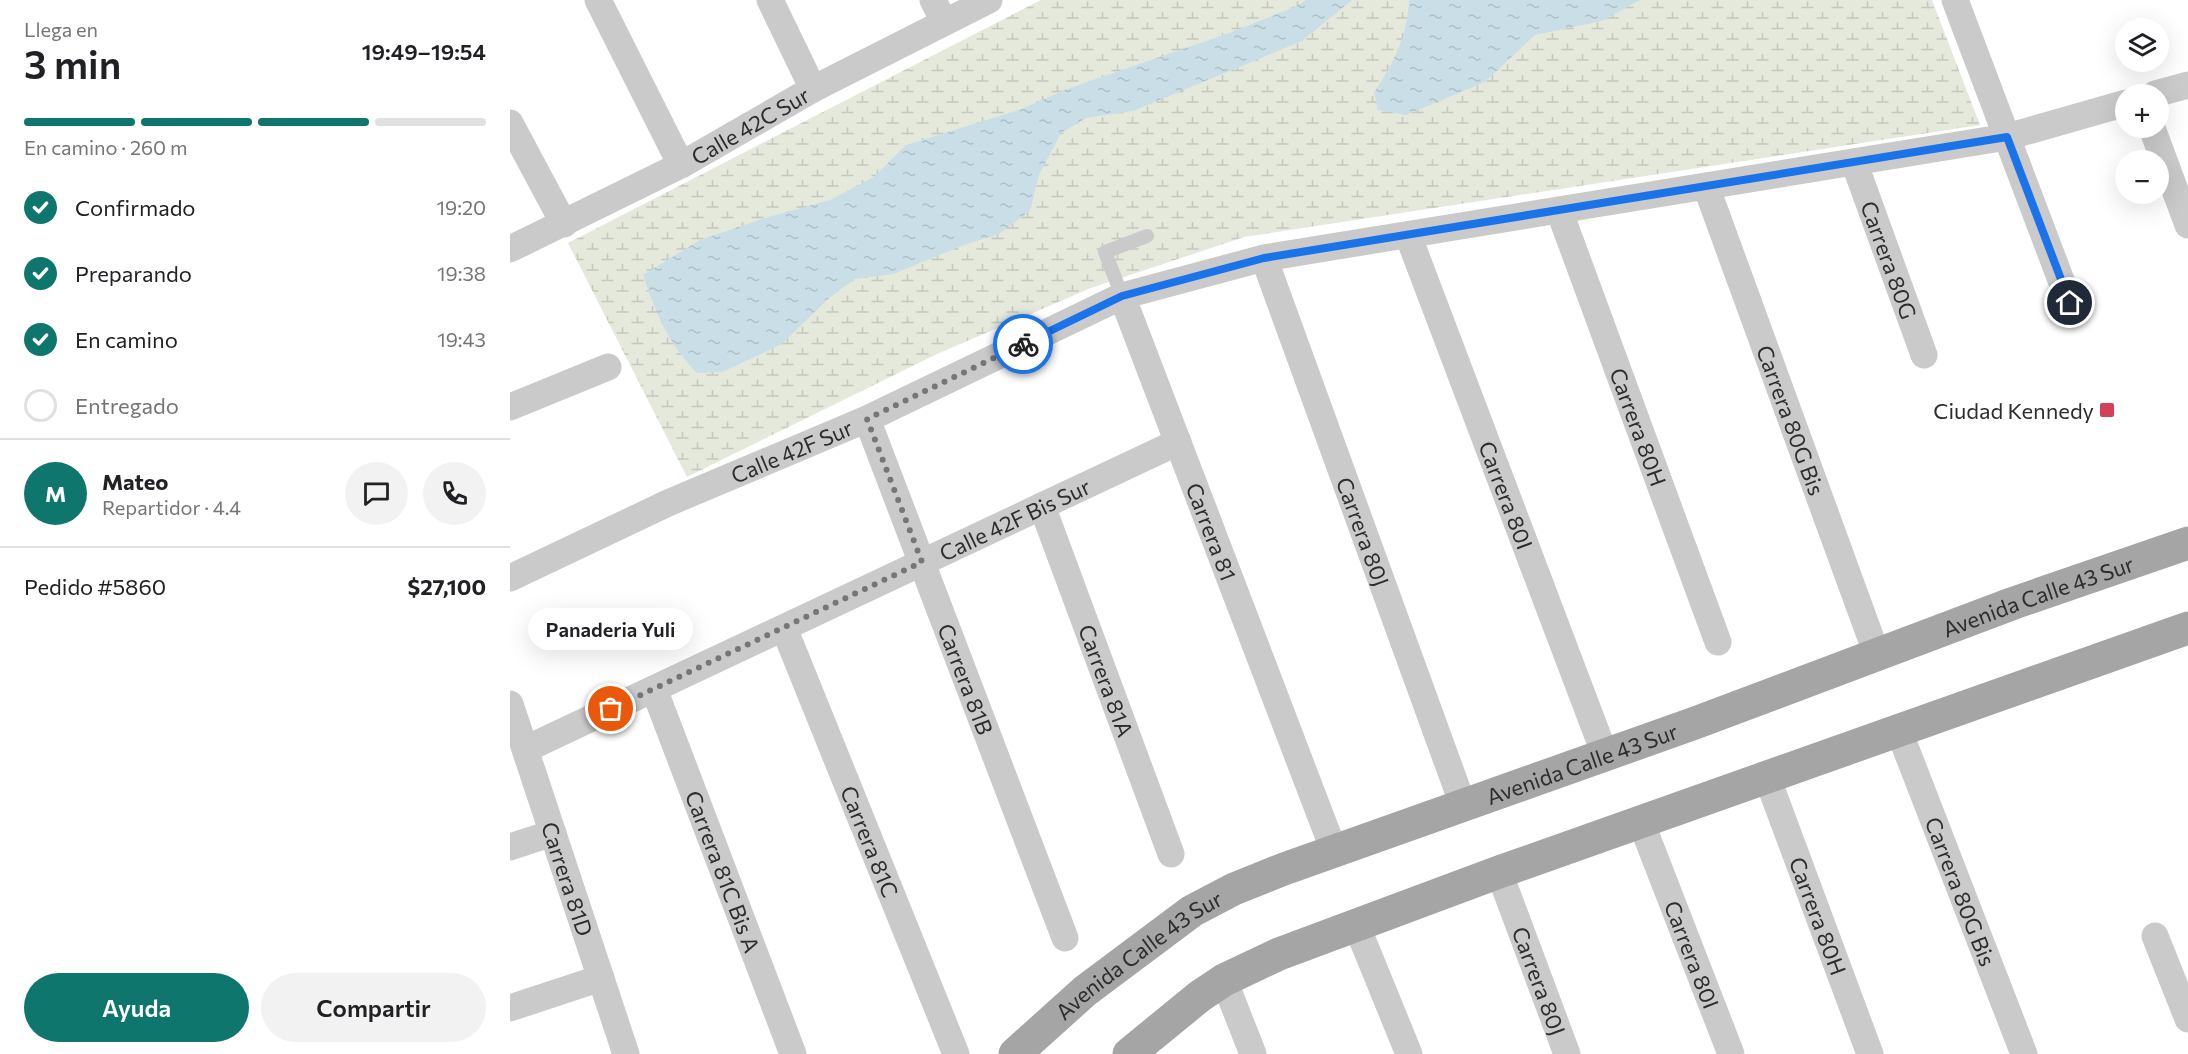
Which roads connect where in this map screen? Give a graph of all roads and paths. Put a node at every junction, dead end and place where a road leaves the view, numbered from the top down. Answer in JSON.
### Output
{"nodes":[{"id":1,"x":598,"y":0,"type":"edge"},
{"id":2,"x":770,"y":0,"type":"edge"},
{"id":3,"x":989,"y":0,"type":"edge"},
{"id":4,"x":1956,"y":0,"type":"edge"},
{"id":5,"x":938,"y":11,"type":"edge"},
{"id":6,"x":2188,"y":85,"type":"edge"},
{"id":7,"x":813,"y":89,"type":"junction"},
{"id":8,"x":2169,"y":90,"type":"edge"},
{"id":9,"x":2115,"y":106,"type":"edge"},
{"id":10,"x":510,"y":123,"type":"edge"},
{"id":11,"x":2007,"y":137,"type":"junction"},
{"id":12,"x":2156,"y":138,"type":"edge"},
{"id":13,"x":1854,"y":162,"type":"junction"},
{"id":14,"x":681,"y":165,"type":"junction"},
{"id":15,"x":1706,"y":186,"type":"junction"},
{"id":16,"x":1559,"y":210,"type":"junction"},
{"id":17,"x":564,"y":224,"type":"junction"},
{"id":18,"x":2188,"y":225,"type":"edge"},
{"id":19,"x":1408,"y":235,"type":"junction"},
{"id":20,"x":1147,"y":236,"type":"dead end"},
{"id":21,"x":510,"y":249,"type":"edge"},
{"id":22,"x":1264,"y":258,"type":"junction"},
{"id":23,"x":1122,"y":296,"type":"junction"},
{"id":24,"x":2070,"y":303,"type":"dead end"},
{"id":25,"x":1924,"y":355,"type":"dead end"},
{"id":26,"x":608,"y":367,"type":"dead end"},
{"id":27,"x":510,"y":407,"type":"edge"},
{"id":28,"x":867,"y":419,"type":"junction"},
{"id":29,"x":1178,"y":442,"type":"junction"},
{"id":30,"x":1042,"y":506,"type":"junction"},
{"id":31,"x":2188,"y":543,"type":"edge"},
{"id":32,"x":922,"y":562,"type":"junction"},
{"id":33,"x":510,"y":578,"type":"edge"},
{"id":34,"x":784,"y":628,"type":"junction"},
{"id":35,"x":2188,"y":628,"type":"edge"},
{"id":36,"x":1718,"y":642,"type":"dead end"},
{"id":37,"x":1877,"y":655,"type":"junction"},
{"id":38,"x":654,"y":689,"type":"junction"},
{"id":39,"x":510,"y":704,"type":"edge"},
{"id":40,"x":1899,"y":731,"type":"junction"},
{"id":41,"x":526,"y":749,"type":"junction"},
{"id":42,"x":1605,"y":755,"type":"junction"},
{"id":43,"x":1767,"y":777,"type":"junction"},
{"id":44,"x":1463,"y":805,"type":"junction"},
{"id":45,"x":1641,"y":822,"type":"junction"},
{"id":46,"x":553,"y":833,"type":"junction"},
{"id":47,"x":510,"y":847,"type":"edge"},
{"id":48,"x":1334,"y":851,"type":"junction"},
{"id":49,"x":1171,"y":854,"type":"dead end"},
{"id":50,"x":1499,"y":872,"type":"junction"},
{"id":51,"x":1356,"y":924,"type":"junction"},
{"id":52,"x":2155,"y":936,"type":"dead end"},
{"id":53,"x":1065,"y":938,"type":"dead end"},
{"id":54,"x":601,"y":978,"type":"junction"},
{"id":55,"x":1224,"y":980,"type":"junction"},
{"id":56,"x":510,"y":1008,"type":"edge"},
{"id":57,"x":2188,"y":1019,"type":"edge"},
{"id":58,"x":626,"y":1054,"type":"edge"},
{"id":59,"x":794,"y":1054,"type":"edge"},
{"id":60,"x":956,"y":1054,"type":"edge"},
{"id":61,"x":1015,"y":1054,"type":"edge"},
{"id":62,"x":1129,"y":1054,"type":"edge"},
{"id":63,"x":1253,"y":1054,"type":"edge"},
{"id":64,"x":1410,"y":1054,"type":"edge"},
{"id":65,"x":1567,"y":1054,"type":"edge"},
{"id":66,"x":1731,"y":1054,"type":"edge"},
{"id":67,"x":1870,"y":1054,"type":"edge"},
{"id":68,"x":2024,"y":1054,"type":"edge"}],
"edges":[{"from":1,"to":14,"type":"street"},
{"from":2,"to":7,"type":"street"},
{"from":3,"to":5,"type":"street","name":"Calle 42C Sur"},
{"from":4,"to":11,"type":"street"},
{"from":5,"to":7,"type":"street","name":"Calle 42C Sur"},
{"from":6,"to":8,"type":"street"},
{"from":7,"to":14,"type":"street","name":"Calle 42C Sur"},
{"from":9,"to":11,"type":"street","name":"Calle 42F Sur"},
{"from":10,"to":17,"type":"street"},
{"from":11,"to":13,"type":"street","name":"Calle 42F Sur"},
{"from":11,"to":24,"type":"street"},
{"from":12,"to":18,"type":"street"},
{"from":13,"to":15,"type":"street","name":"Calle 42F Sur"},
{"from":13,"to":25,"type":"street","name":"Carrera 80G"},
{"from":14,"to":17,"type":"street","name":"Calle 42C Sur"},
{"from":15,"to":16,"type":"street","name":"Calle 42F Sur"},
{"from":15,"to":37,"type":"street","name":"Carrera 80G Bis"},
{"from":16,"to":19,"type":"street","name":"Calle 42F Sur"},
{"from":16,"to":36,"type":"street","name":"Carrera 80H"},
{"from":17,"to":21,"type":"street","name":"Calle 42C Sur"},
{"from":19,"to":22,"type":"street","name":"Calle 42F Sur"},
{"from":19,"to":42,"type":"street","name":"Carrera 80I"},
{"from":20,"to":23,"type":"lane","name":"Carrera 81"},
{"from":22,"to":23,"type":"street","name":"Calle 42F Sur"},
{"from":22,"to":44,"type":"street","name":"Carrera 80J"},
{"from":23,"to":28,"type":"street","name":"Calle 42F Sur"},
{"from":23,"to":29,"type":"street","name":"Carrera 81"},
{"from":26,"to":27,"type":"street"},
{"from":28,"to":32,"type":"street","name":"Carrera 81B"},
{"from":28,"to":33,"type":"street","name":"Calle 42F Sur"},
{"from":29,"to":30,"type":"street","name":"Calle 42F Bis Sur"},
{"from":29,"to":48,"type":"street","name":"Carrera 81"},
{"from":30,"to":32,"type":"street","name":"Calle 42F Bis Sur"},
{"from":30,"to":49,"type":"street","name":"Carrera 81A"},
{"from":31,"to":37,"type":"main road","name":"Avenida Calle 43 Sur"},
{"from":32,"to":34,"type":"street","name":"Calle 42F Bis Sur"},
{"from":32,"to":53,"type":"street","name":"Carrera 81B"},
{"from":34,"to":38,"type":"street","name":"Calle 42F Bis Sur"},
{"from":34,"to":60,"type":"street","name":"Carrera 81C"},
{"from":35,"to":40,"type":"main road"},
{"from":37,"to":42,"type":"main road","name":"Avenida Calle 43 Sur"},
{"from":38,"to":41,"type":"street","name":"Calle 42F Bis Sur"},
{"from":38,"to":59,"type":"street","name":"Carrera 81C Bis A"},
{"from":39,"to":41,"type":"street","name":"Carrera 81D"},
{"from":40,"to":43,"type":"main road"},
{"from":40,"to":68,"type":"street","name":"Carrera 80G Bis"},
{"from":41,"to":46,"type":"street","name":"Carrera 81D"},
{"from":42,"to":44,"type":"main road","name":"Avenida Calle 43 Sur"},
{"from":43,"to":45,"type":"main road"},
{"from":43,"to":67,"type":"street","name":"Carrera 80H"},
{"from":44,"to":48,"type":"main road","name":"Avenida Calle 43 Sur"},
{"from":45,"to":50,"type":"main road"},
{"from":45,"to":66,"type":"street","name":"Carrera 80I"},
{"from":46,"to":47,"type":"street"},
{"from":46,"to":54,"type":"street","name":"Carrera 81D"},
{"from":48,"to":61,"type":"main road","name":"Avenida Calle 43 Sur"},
{"from":50,"to":51,"type":"main road"},
{"from":50,"to":65,"type":"street","name":"Carrera 80J"},
{"from":51,"to":55,"type":"main road"},
{"from":51,"to":64,"type":"street"},
{"from":52,"to":57,"type":"street"},
{"from":54,"to":56,"type":"street"},
{"from":54,"to":58,"type":"street","name":"Carrera 81D"},
{"from":55,"to":62,"type":"main road"},
{"from":55,"to":63,"type":"street"}]}
